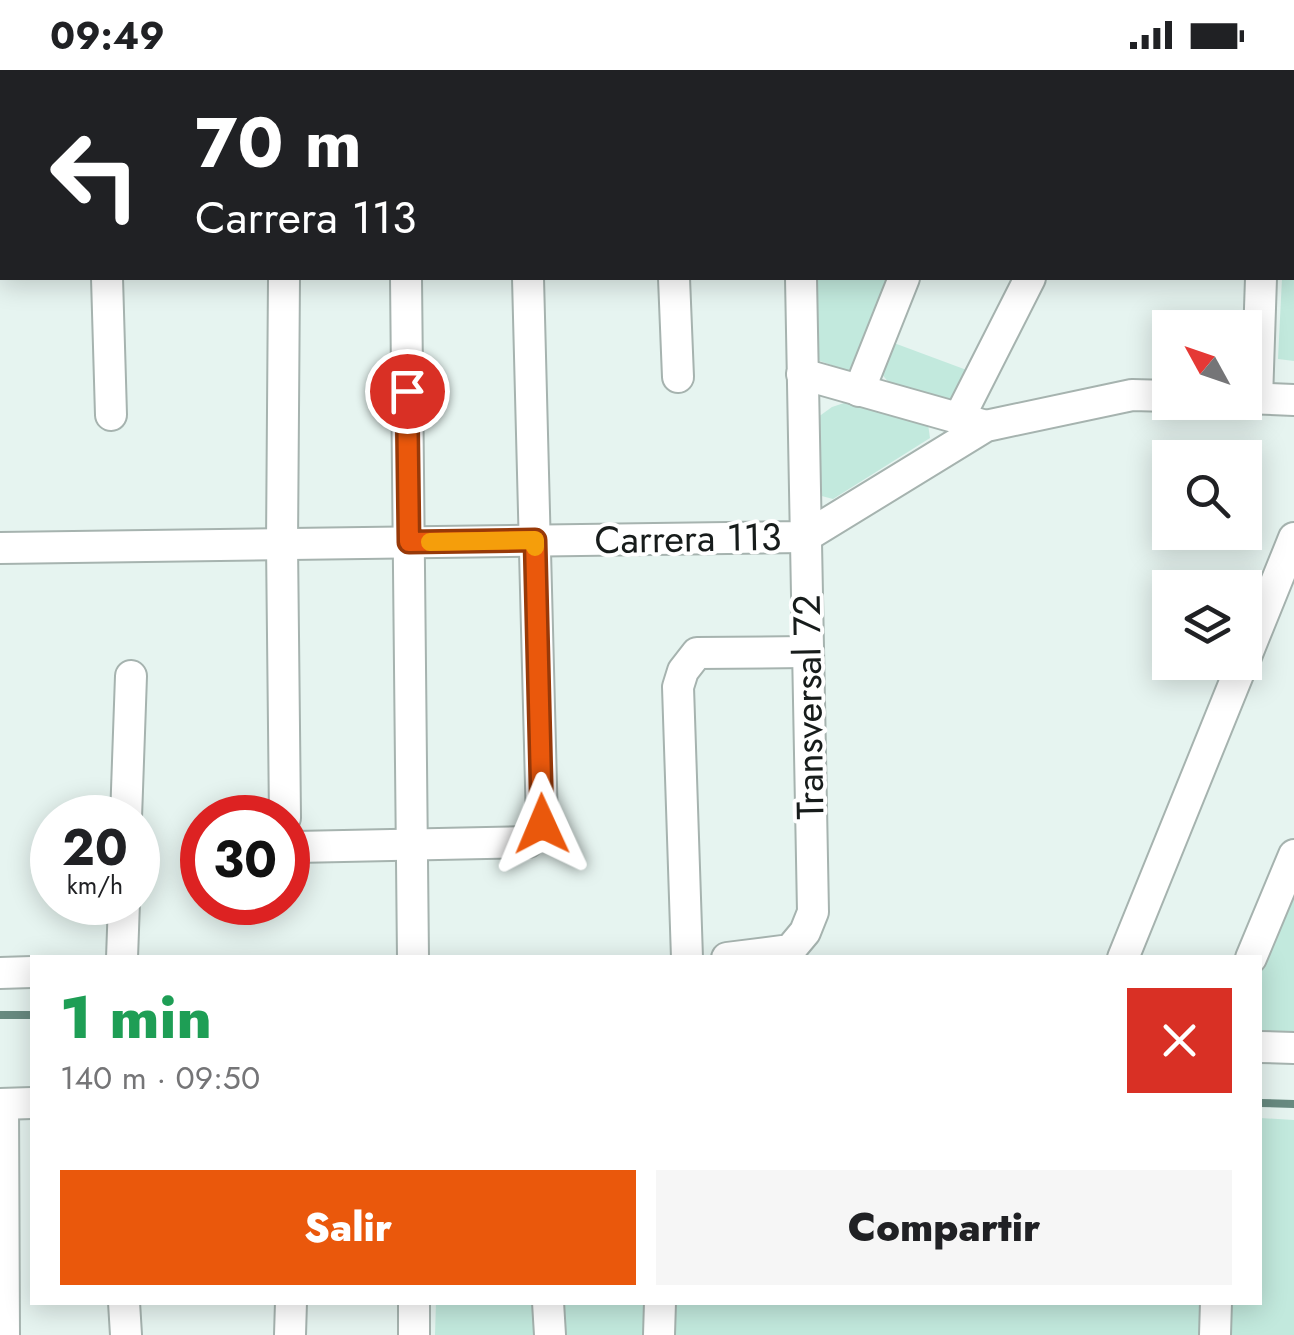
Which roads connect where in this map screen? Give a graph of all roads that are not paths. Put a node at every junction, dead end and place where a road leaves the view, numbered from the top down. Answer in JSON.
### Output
{"nodes":[{"id":1,"x":107,"y":280,"type":"edge"},
{"id":2,"x":284,"y":280,"type":"edge"},
{"id":3,"x":406,"y":280,"type":"edge"},
{"id":4,"x":528,"y":280,"type":"edge"},
{"id":5,"x":674,"y":280,"type":"edge"},
{"id":6,"x":801,"y":280,"type":"edge"},
{"id":7,"x":903,"y":280,"type":"edge"},
{"id":8,"x":1029,"y":280,"type":"edge"},
{"id":9,"x":1261,"y":280,"type":"edge"},
{"id":10,"x":1258,"y":310,"type":"edge"},
{"id":11,"x":802,"y":374,"type":"junction"},
{"id":12,"x":678,"y":377,"type":"dead end"},
{"id":13,"x":859,"y":391,"type":"junction"},
{"id":14,"x":1152,"y":396,"type":"edge"},
{"id":15,"x":1262,"y":399,"type":"edge"},
{"id":16,"x":1294,"y":400,"type":"edge"},
{"id":17,"x":111,"y":415,"type":"dead end"},
{"id":18,"x":972,"y":422,"type":"junction"},
{"id":19,"x":804,"y":536,"type":"junction"},
{"id":20,"x":1294,"y":538,"type":"edge"},
{"id":21,"x":535,"y":540,"type":"junction"},
{"id":22,"x":409,"y":542,"type":"junction"},
{"id":23,"x":282,"y":544,"type":"junction"},
{"id":24,"x":0,"y":548,"type":"edge"},
{"id":25,"x":1262,"y":616,"type":"edge"},
{"id":26,"x":806,"y":652,"type":"junction"},
{"id":27,"x":131,"y":676,"type":"dead end"},
{"id":28,"x":1236,"y":680,"type":"edge"},
{"id":29,"x":127,"y":795,"type":"edge"},
{"id":30,"x":285,"y":795,"type":"edge"},
{"id":31,"x":412,"y":844,"type":"junction"},
{"id":32,"x":310,"y":846,"type":"edge"},
{"id":33,"x":1294,"y":855,"type":"edge"},
{"id":34,"x":123,"y":925,"type":"edge"},
{"id":35,"x":122,"y":955,"type":"edge"},
{"id":36,"x":414,"y":955,"type":"edge"},
{"id":37,"x":687,"y":955,"type":"edge"},
{"id":38,"x":750,"y":955,"type":"edge"},
{"id":39,"x":1124,"y":955,"type":"edge"},
{"id":40,"x":1253,"y":955,"type":"edge"},
{"id":41,"x":30,"y":972,"type":"edge"},
{"id":42,"x":0,"y":973,"type":"edge"},
{"id":43,"x":1262,"y":1048,"type":"edge"},
{"id":44,"x":1294,"y":1048,"type":"edge"},
{"id":45,"x":12,"y":1104,"type":"edge"},
{"id":46,"x":124,"y":1305,"type":"edge"},
{"id":47,"x":290,"y":1305,"type":"edge"},
{"id":48,"x":414,"y":1305,"type":"edge"},
{"id":49,"x":548,"y":1305,"type":"edge"},
{"id":50,"x":660,"y":1305,"type":"edge"},
{"id":51,"x":1216,"y":1305,"type":"edge"},
{"id":52,"x":4,"y":1335,"type":"edge"},
{"id":53,"x":126,"y":1335,"type":"edge"},
{"id":54,"x":290,"y":1335,"type":"edge"},
{"id":55,"x":414,"y":1335,"type":"edge"},
{"id":56,"x":550,"y":1335,"type":"edge"},
{"id":57,"x":659,"y":1335,"type":"edge"},
{"id":58,"x":1215,"y":1335,"type":"edge"}],
"edges":[{"from":1,"to":17,"type":"street"},
{"from":2,"to":23,"type":"street"},
{"from":3,"to":22,"type":"street"},
{"from":4,"to":21,"type":"street"},
{"from":5,"to":12,"type":"street"},
{"from":6,"to":11,"type":"street","name":"Transversal 72"},
{"from":7,"to":13,"type":"street"},
{"from":8,"to":18,"type":"street"},
{"from":9,"to":10,"type":"street"},
{"from":11,"to":13,"type":"street","name":"Carrera 113"},
{"from":11,"to":19,"type":"street","name":"Transversal 72"},
{"from":13,"to":18,"type":"street","name":"Carrera 113"},
{"from":14,"to":18,"type":"street","name":"Carrera 113"},
{"from":15,"to":16,"type":"street"},
{"from":18,"to":19,"type":"street","name":"Carrera 113"},
{"from":19,"to":21,"type":"street","name":"Carrera 113"},
{"from":19,"to":26,"type":"street","name":"Transversal 72"},
{"from":20,"to":25,"type":"street"},
{"from":21,"to":22,"type":"street","name":"Carrera 113"},
{"from":21,"to":31,"type":"street"},
{"from":22,"to":23,"type":"street","name":"Carrera 113"},
{"from":22,"to":31,"type":"street"},
{"from":23,"to":24,"type":"street","name":"Carrera 113"},
{"from":23,"to":30,"type":"street"},
{"from":26,"to":37,"type":"street"},
{"from":26,"to":38,"type":"street","name":"Transversal 72"},
{"from":27,"to":29,"type":"street"},
{"from":28,"to":39,"type":"street"},
{"from":31,"to":32,"type":"street"},
{"from":31,"to":36,"type":"street"},
{"from":33,"to":40,"type":"street"},
{"from":34,"to":35,"type":"street"},
{"from":41,"to":42,"type":"street"},
{"from":43,"to":44,"type":"street"},
{"from":45,"to":52,"type":"street"},
{"from":46,"to":53,"type":"street"},
{"from":47,"to":54,"type":"street"},
{"from":48,"to":55,"type":"street"},
{"from":49,"to":56,"type":"street"},
{"from":50,"to":57,"type":"street"},
{"from":51,"to":58,"type":"street"}]}
